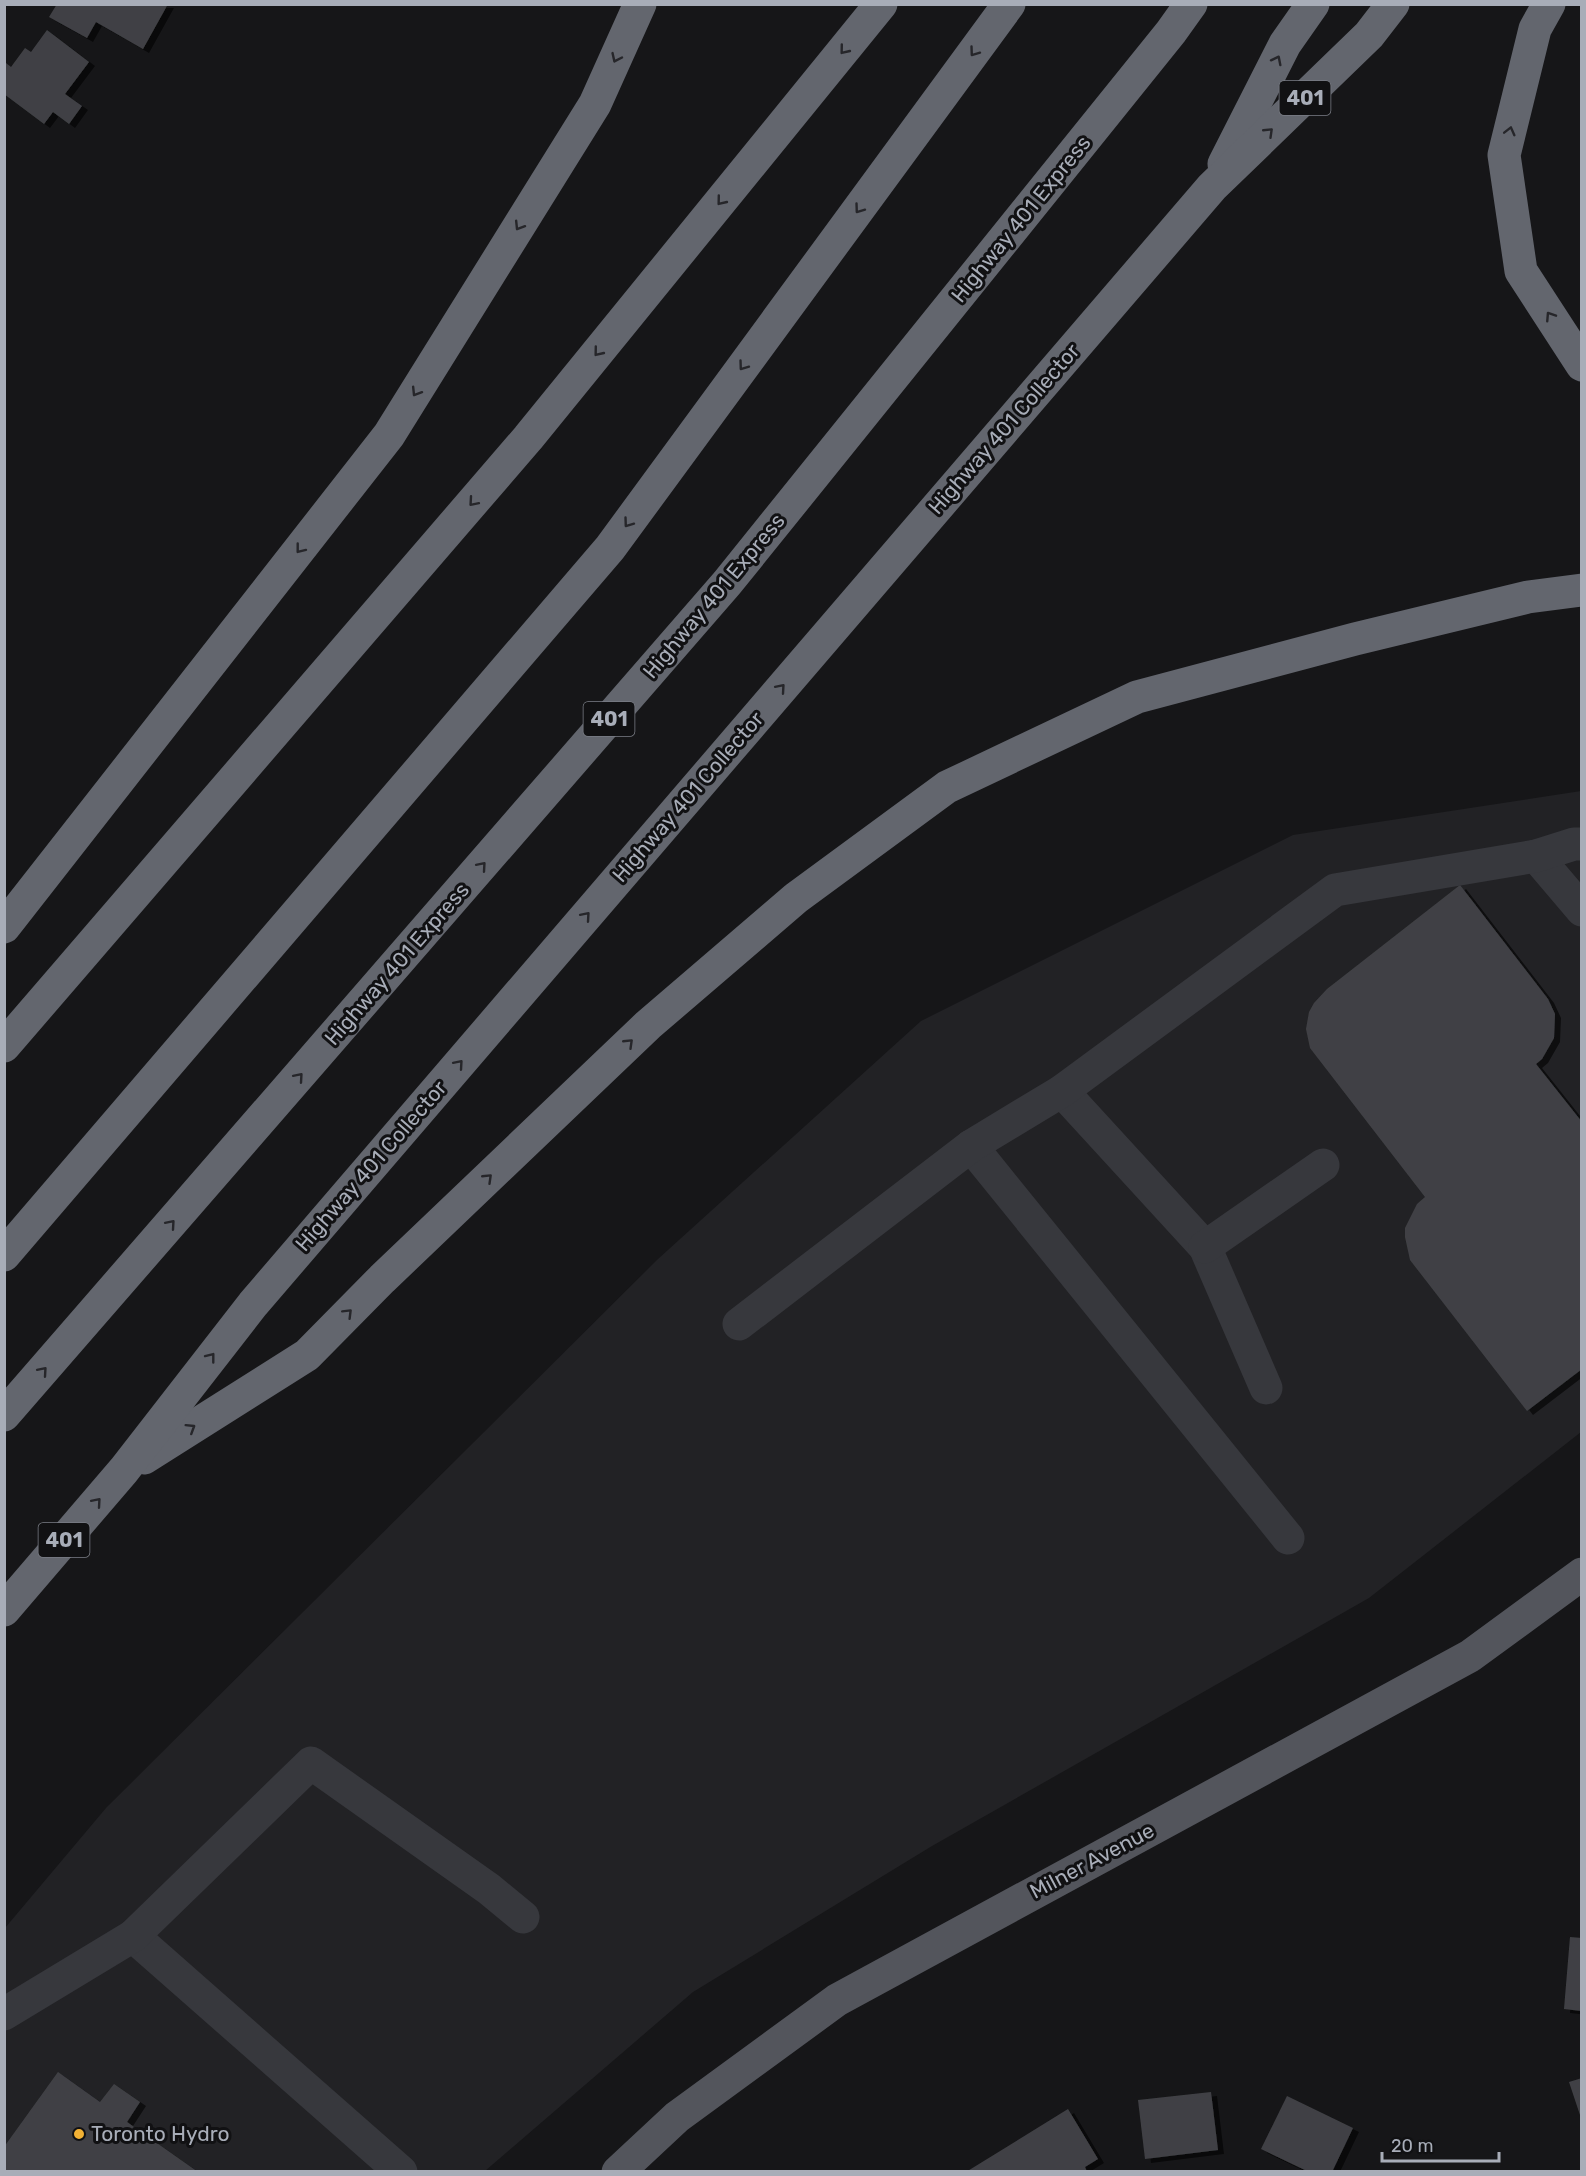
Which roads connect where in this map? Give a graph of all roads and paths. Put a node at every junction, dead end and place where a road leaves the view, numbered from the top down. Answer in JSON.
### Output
{"nodes":[{"id":1,"x":640,"y":4,"type":"edge"},
{"id":2,"x":881,"y":4,"type":"edge"},
{"id":3,"x":1009,"y":4,"type":"edge"},
{"id":4,"x":1191,"y":4,"type":"edge"},
{"id":5,"x":1313,"y":4,"type":"edge"},
{"id":6,"x":1393,"y":4,"type":"edge"},
{"id":7,"x":1549,"y":4,"type":"edge"},
{"id":8,"x":1212,"y":187,"type":"junction"},
{"id":9,"x":1581,"y":365,"type":"edge"},
{"id":10,"x":1581,"y":590,"type":"edge"},
{"id":11,"x":1581,"y":844,"type":"edge"},
{"id":12,"x":1536,"y":856,"type":"junction"},
{"id":13,"x":1581,"y":910,"type":"edge"},
{"id":14,"x":4,"y":927,"type":"edge"},
{"id":15,"x":4,"y":1046,"type":"edge"},
{"id":16,"x":1062,"y":1091,"type":"junction"},
{"id":17,"x":971,"y":1146,"type":"junction"},
{"id":18,"x":1323,"y":1165,"type":"dead end"},
{"id":19,"x":1205,"y":1247,"type":"junction"},
{"id":20,"x":4,"y":1255,"type":"edge"},
{"id":21,"x":739,"y":1324,"type":"dead end"},
{"id":22,"x":1266,"y":1388,"type":"dead end"},
{"id":23,"x":4,"y":1415,"type":"edge"},
{"id":24,"x":124,"y":1470,"type":"junction"},
{"id":25,"x":1288,"y":1538,"type":"dead end"},
{"id":26,"x":1581,"y":1574,"type":"edge"},
{"id":27,"x":4,"y":1610,"type":"edge"},
{"id":28,"x":522,"y":1917,"type":"dead end"},
{"id":29,"x":133,"y":1936,"type":"junction"},
{"id":30,"x":4,"y":2014,"type":"edge"},
{"id":31,"x":401,"y":2172,"type":"edge"},
{"id":32,"x":618,"y":2172,"type":"edge"}],
"edges":[{"from":1,"to":14,"type":"highway","one_way":true},
{"from":2,"to":15,"type":"highway","one_way":true},
{"from":3,"to":20,"type":"highway","one_way":true},
{"from":23,"to":4,"type":"highway","name":"Highway 401 Express","number":"401","one_way":true},
{"from":8,"to":5,"type":"highway","one_way":true},
{"from":8,"to":6,"type":"highway","name":"Highway 401 Collector","number":"401","one_way":true},
{"from":9,"to":7,"type":"highway","one_way":true},
{"from":24,"to":8,"type":"highway","name":"Highway 401 Collector","number":"401","one_way":true},
{"from":24,"to":10,"type":"highway","one_way":true},
{"from":11,"to":12,"type":"lane"},
{"from":12,"to":13,"type":"lane"},
{"from":12,"to":16,"type":"lane"},
{"from":16,"to":17,"type":"lane"},
{"from":16,"to":19,"type":"lane"},
{"from":17,"to":21,"type":"lane"},
{"from":17,"to":25,"type":"lane"},
{"from":18,"to":19,"type":"lane"},
{"from":19,"to":22,"type":"lane"},
{"from":27,"to":24,"type":"highway","name":"Highway 401 Collector","number":"401","one_way":true},
{"from":26,"to":32,"type":"main road","name":"Milner Avenue"},
{"from":28,"to":29,"type":"lane"},
{"from":29,"to":30,"type":"lane"},
{"from":29,"to":31,"type":"lane"}]}
